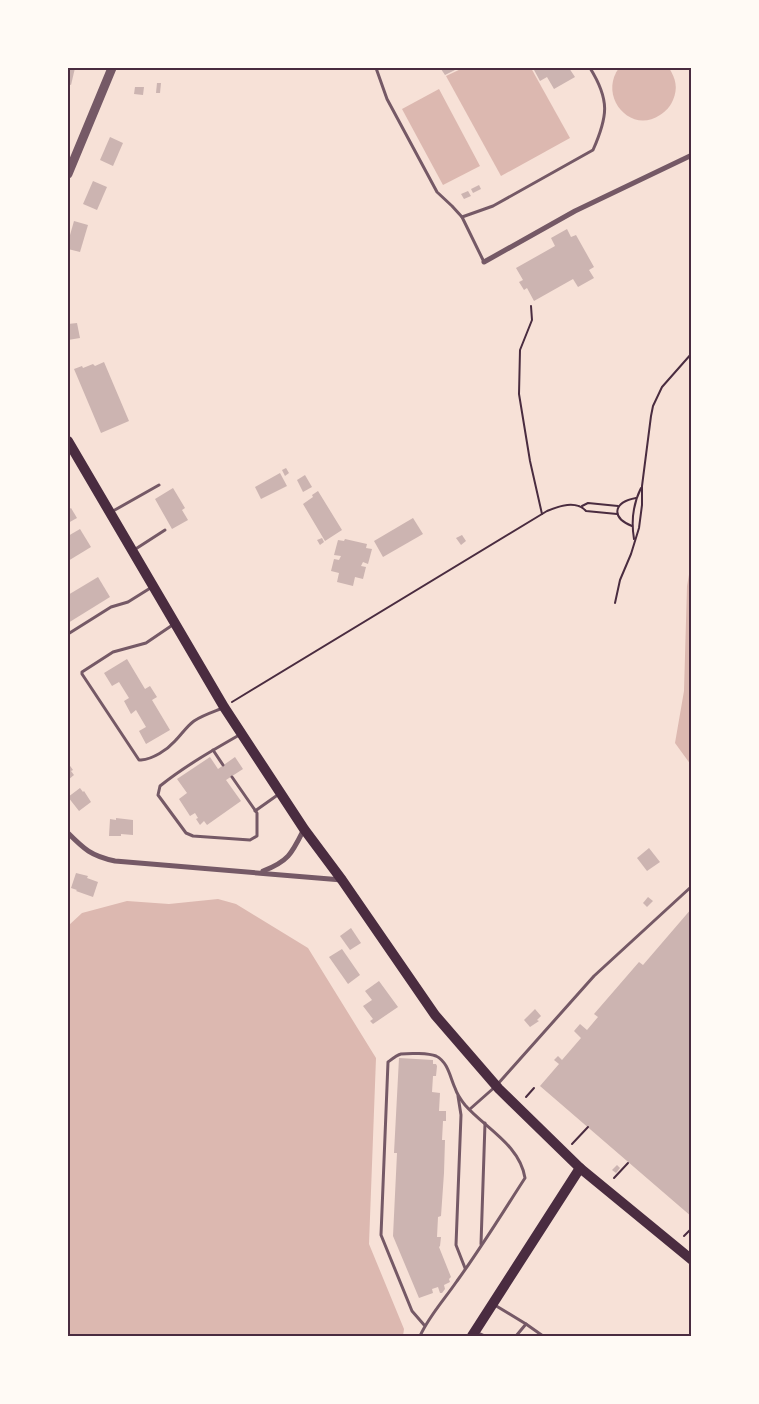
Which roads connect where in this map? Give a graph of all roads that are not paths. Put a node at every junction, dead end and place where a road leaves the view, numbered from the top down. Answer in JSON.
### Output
{"nodes":[{"id":1,"x":112,"y":68,"type":"edge"},
{"id":2,"x":376,"y":68,"type":"edge"},
{"id":3,"x":590,"y":68,"type":"edge"},
{"id":4,"x":692,"y":155,"type":"edge"},
{"id":5,"x":68,"y":174,"type":"edge"},
{"id":6,"x":462,"y":217,"type":"junction"},
{"id":7,"x":484,"y":262,"type":"joint"},
{"id":8,"x":68,"y":441,"type":"edge"},
{"id":9,"x":159,"y":484,"type":"dead end"},
{"id":10,"x":110,"y":513,"type":"junction"},
{"id":11,"x":165,"y":530,"type":"dead end"},
{"id":12,"x":131,"y":551,"type":"junction"},
{"id":13,"x":152,"y":587,"type":"junction"},
{"id":14,"x":174,"y":623,"type":"junction"},
{"id":15,"x":68,"y":634,"type":"edge"},
{"id":16,"x":224,"y":707,"type":"junction"},
{"id":17,"x":241,"y":734,"type":"junction"},
{"id":18,"x":213,"y":750,"type":"junction"},
{"id":19,"x":224,"y":765,"type":"dead end"},
{"id":20,"x":232,"y":777,"type":"dead end"},
{"id":21,"x":280,"y":793,"type":"junction"},
{"id":22,"x":255,"y":811,"type":"junction"},
{"id":23,"x":304,"y":829,"type":"junction"},
{"id":24,"x":68,"y":833,"type":"edge"},
{"id":25,"x":260,"y":872,"type":"junction"},
{"id":26,"x":342,"y":880,"type":"junction"},
{"id":27,"x":692,"y":886,"type":"edge"},
{"id":28,"x":496,"y":1086,"type":"junction"},
{"id":29,"x":458,"y":1094,"type":"junction"},
{"id":30,"x":470,"y":1109,"type":"junction"},
{"id":31,"x":485,"y":1123,"type":"junction"},
{"id":32,"x":580,"y":1168,"type":"junction"},
{"id":33,"x":481,"y":1244,"type":"junction"},
{"id":34,"x":692,"y":1260,"type":"edge"},
{"id":35,"x":466,"y":1268,"type":"junction"},
{"id":36,"x":493,"y":1304,"type":"junction"},
{"id":37,"x":526,"y":1324,"type":"junction"},
{"id":38,"x":425,"y":1326,"type":"junction"},
{"id":39,"x":477,"y":1335,"type":"edge"},
{"id":40,"x":420,"y":1336,"type":"edge"},
{"id":41,"x":516,"y":1336,"type":"edge"},
{"id":42,"x":543,"y":1336,"type":"edge"}],
"edges":[{"from":1,"to":5,"type":"street"},
{"from":2,"to":6,"type":"lane"},
{"from":3,"to":6,"type":"lane"},
{"from":4,"to":7,"type":"street"},
{"from":6,"to":7,"type":"lane"},
{"from":8,"to":10,"type":"main road"},
{"from":9,"to":10,"type":"lane"},
{"from":10,"to":12,"type":"main road"},
{"from":11,"to":12,"type":"lane"},
{"from":12,"to":13,"type":"main road"},
{"from":13,"to":14,"type":"main road"},
{"from":13,"to":15,"type":"lane"},
{"from":14,"to":16,"type":"main road"},
{"from":14,"to":16,"type":"lane"},
{"from":16,"to":17,"type":"main road"},
{"from":17,"to":18,"type":"lane"},
{"from":17,"to":21,"type":"main road"},
{"from":18,"to":19,"type":"lane"},
{"from":18,"to":22,"type":"lane"},
{"from":20,"to":22,"type":"lane"},
{"from":21,"to":22,"type":"lane"},
{"from":21,"to":23,"type":"main road"},
{"from":23,"to":25,"type":"street"},
{"from":23,"to":26,"type":"main road"},
{"from":24,"to":25,"type":"street"},
{"from":25,"to":26,"type":"street"},
{"from":26,"to":28,"type":"main road"},
{"from":27,"to":28,"type":"lane"},
{"from":28,"to":30,"type":"lane"},
{"from":28,"to":32,"type":"main road"},
{"from":29,"to":30,"type":"lane"},
{"from":29,"to":35,"type":"lane"},
{"from":29,"to":38,"type":"lane"},
{"from":30,"to":31,"type":"lane"},
{"from":31,"to":33,"type":"lane"},
{"from":31,"to":33,"type":"lane"},
{"from":32,"to":34,"type":"main road"},
{"from":32,"to":36,"type":"main road"},
{"from":33,"to":35,"type":"lane"},
{"from":35,"to":38,"type":"lane"},
{"from":36,"to":37,"type":"lane"},
{"from":36,"to":39,"type":"main road"},
{"from":37,"to":41,"type":"lane"},
{"from":37,"to":42,"type":"lane"},
{"from":38,"to":40,"type":"lane"}]}
